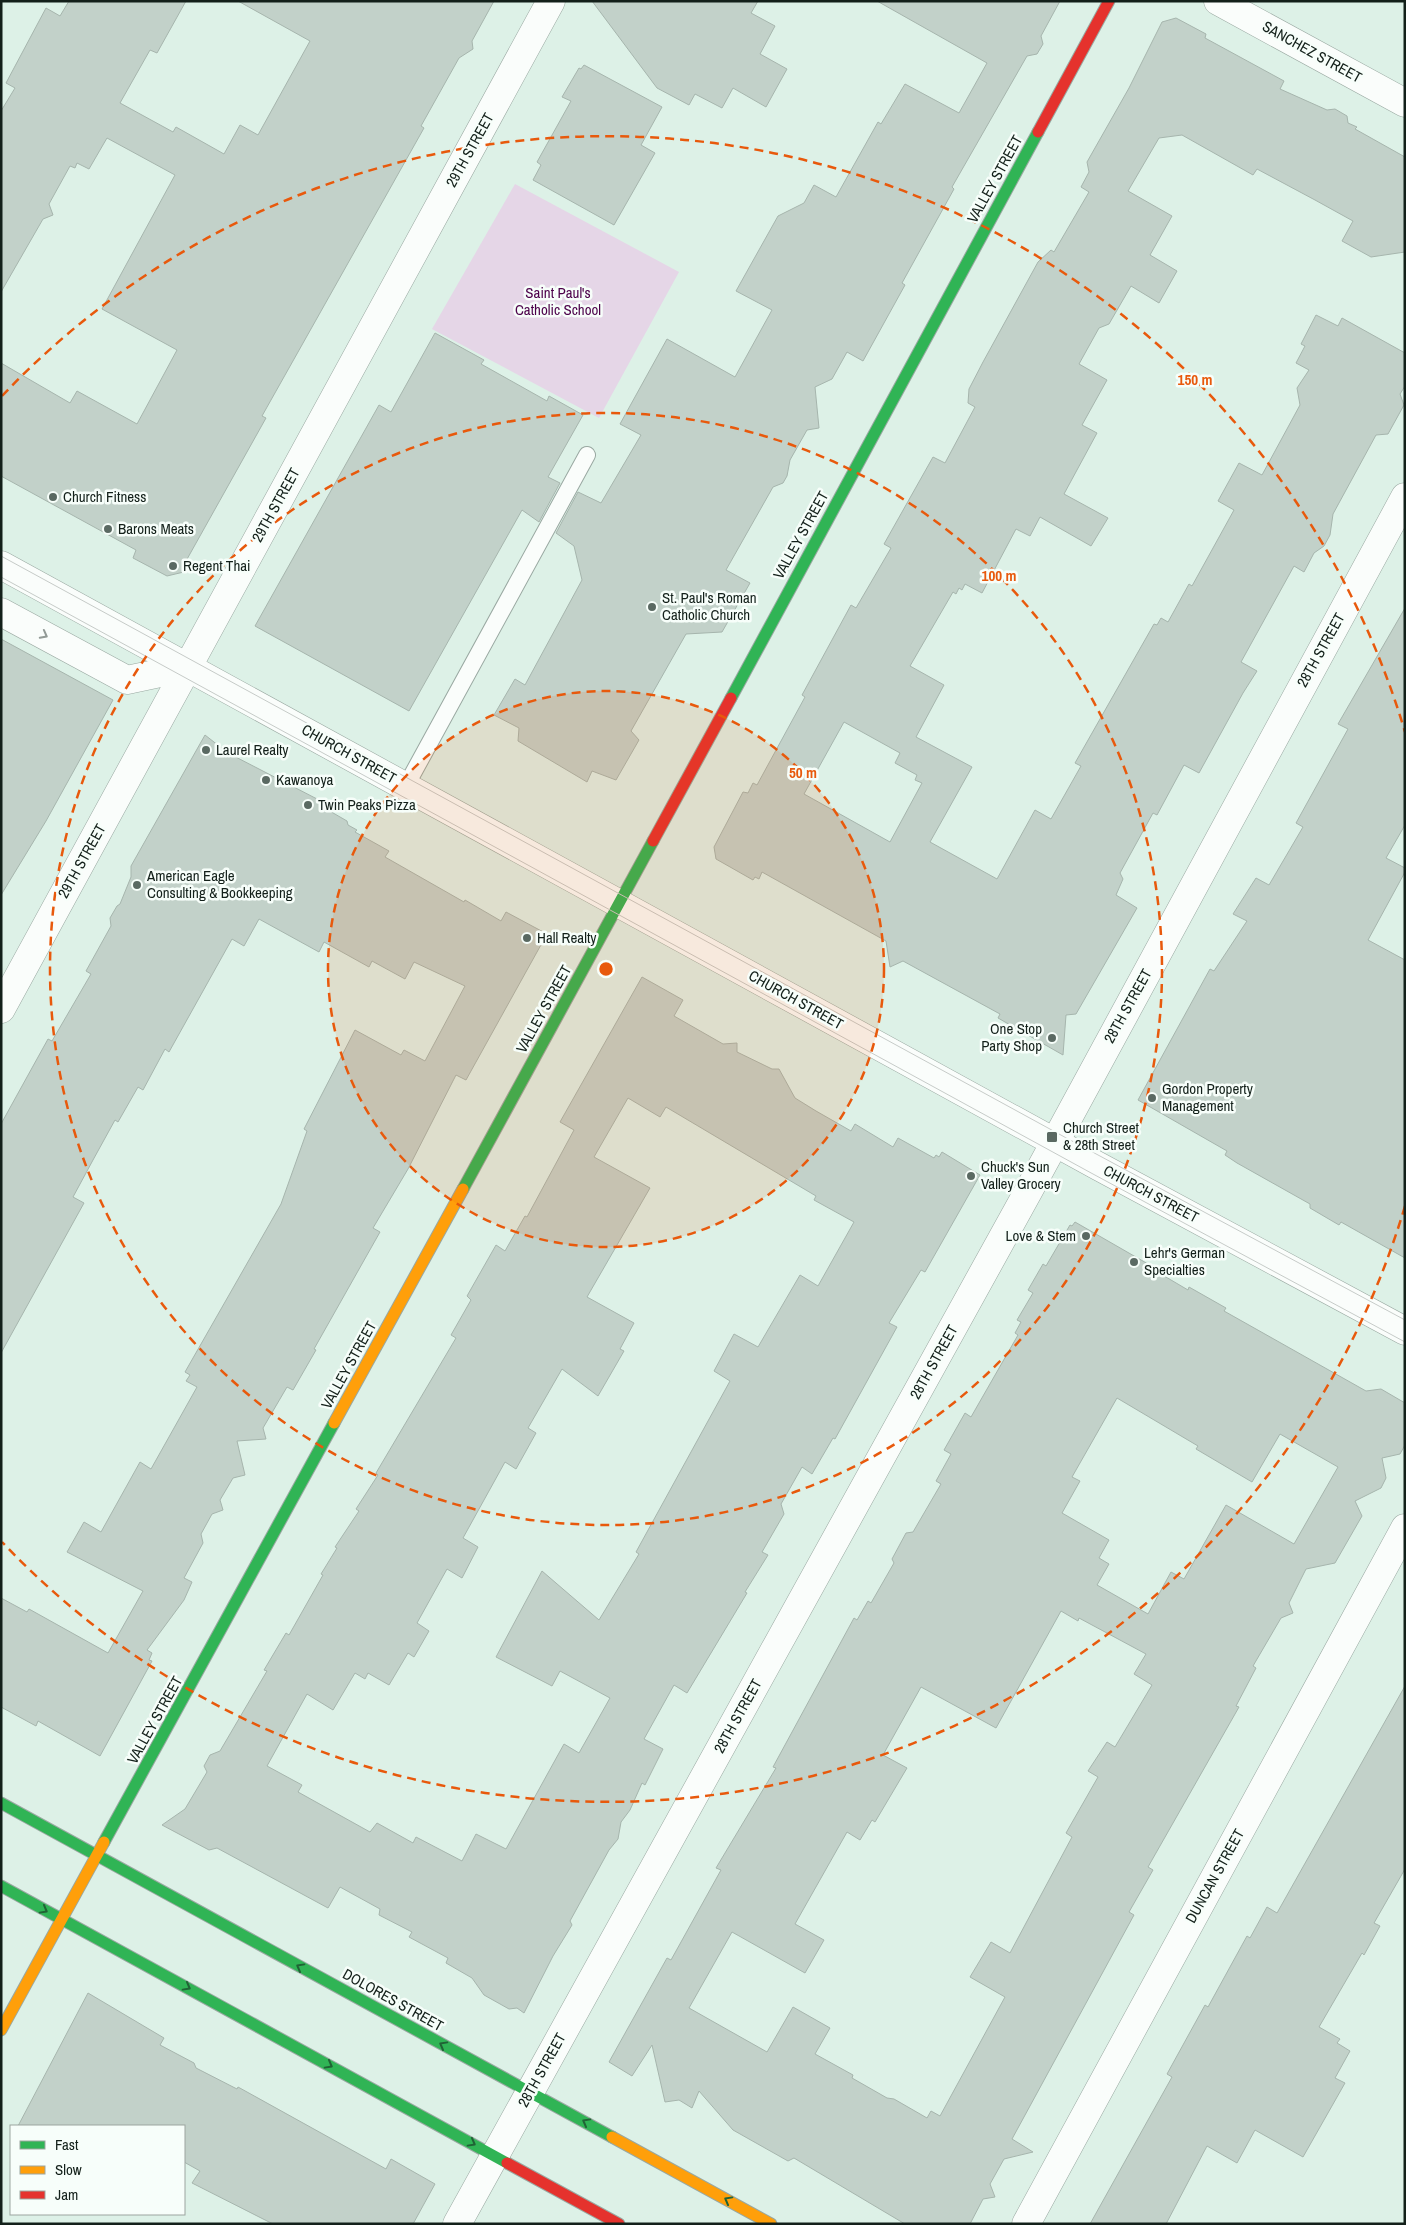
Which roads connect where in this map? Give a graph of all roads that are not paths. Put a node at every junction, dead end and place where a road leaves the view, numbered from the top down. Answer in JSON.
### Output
{"nodes":[{"id":1,"x":551,"y":1,"type":"edge"},
{"id":2,"x":1109,"y":1,"type":"edge"},
{"id":3,"x":1218,"y":1,"type":"edge"},
{"id":4,"x":1405,"y":103,"type":"edge"},
{"id":5,"x":587,"y":455,"type":"dead end"},
{"id":6,"x":1405,"y":497,"type":"edge"},
{"id":7,"x":1,"y":565,"type":"edge"},
{"id":8,"x":1,"y":612,"type":"edge"},
{"id":9,"x":188,"y":667,"type":"junction"},
{"id":10,"x":406,"y":786,"type":"junction"},
{"id":11,"x":618,"y":903,"type":"junction"},
{"id":12,"x":1,"y":1009,"type":"edge"},
{"id":13,"x":1054,"y":1142,"type":"junction"},
{"id":14,"x":1405,"y":1330,"type":"edge"},
{"id":15,"x":1405,"y":1528,"type":"edge"},
{"id":16,"x":1,"y":1803,"type":"edge"},
{"id":17,"x":97,"y":1855,"type":"junction"},
{"id":18,"x":1,"y":1886,"type":"edge"},
{"id":19,"x":62,"y":1919,"type":"junction"},
{"id":20,"x":1,"y":2030,"type":"edge"},
{"id":21,"x":530,"y":2092,"type":"junction"},
{"id":22,"x":494,"y":2155,"type":"junction"},
{"id":23,"x":457,"y":2224,"type":"edge"},
{"id":24,"x":619,"y":2224,"type":"edge"},
{"id":25,"x":771,"y":2224,"type":"edge"},
{"id":26,"x":1026,"y":2224,"type":"edge"}],
"edges":[{"from":1,"to":9,"type":"street","name":"29TH STREET"},
{"from":2,"to":11,"type":"street","name":"VALLEY STREET"},
{"from":3,"to":4,"type":"street","name":"SANCHEZ STREET"},
{"from":5,"to":10,"type":"lane"},
{"from":6,"to":13,"type":"street","name":"28TH STREET"},
{"from":7,"to":9,"type":"street","name":"CHURCH STREET"},
{"from":8,"to":9,"type":"street","one_way":true},
{"from":9,"to":10,"type":"street","name":"CHURCH STREET"},
{"from":9,"to":12,"type":"street","name":"29TH STREET"},
{"from":10,"to":11,"type":"street","name":"CHURCH STREET"},
{"from":11,"to":13,"type":"street","name":"CHURCH STREET"},
{"from":11,"to":17,"type":"street","name":"VALLEY STREET"},
{"from":13,"to":14,"type":"street","name":"CHURCH STREET"},
{"from":13,"to":21,"type":"street","name":"28TH STREET"},
{"from":15,"to":26,"type":"street","name":"DUNCAN STREET"},
{"from":16,"to":17,"type":"street","name":"DOLORES STREET"},
{"from":17,"to":19,"type":"street","name":"VALLEY STREET"},
{"from":21,"to":17,"type":"street","name":"DOLORES STREET","one_way":true},
{"from":18,"to":19,"type":"street","one_way":true},
{"from":19,"to":20,"type":"street","name":"VALLEY STREET"},
{"from":19,"to":22,"type":"street","one_way":true},
{"from":21,"to":22,"type":"street","name":"28TH STREET"},
{"from":25,"to":21,"type":"street","name":"DOLORES STREET","one_way":true},
{"from":22,"to":23,"type":"street","name":"28TH STREET"},
{"from":22,"to":24,"type":"street"}]}
